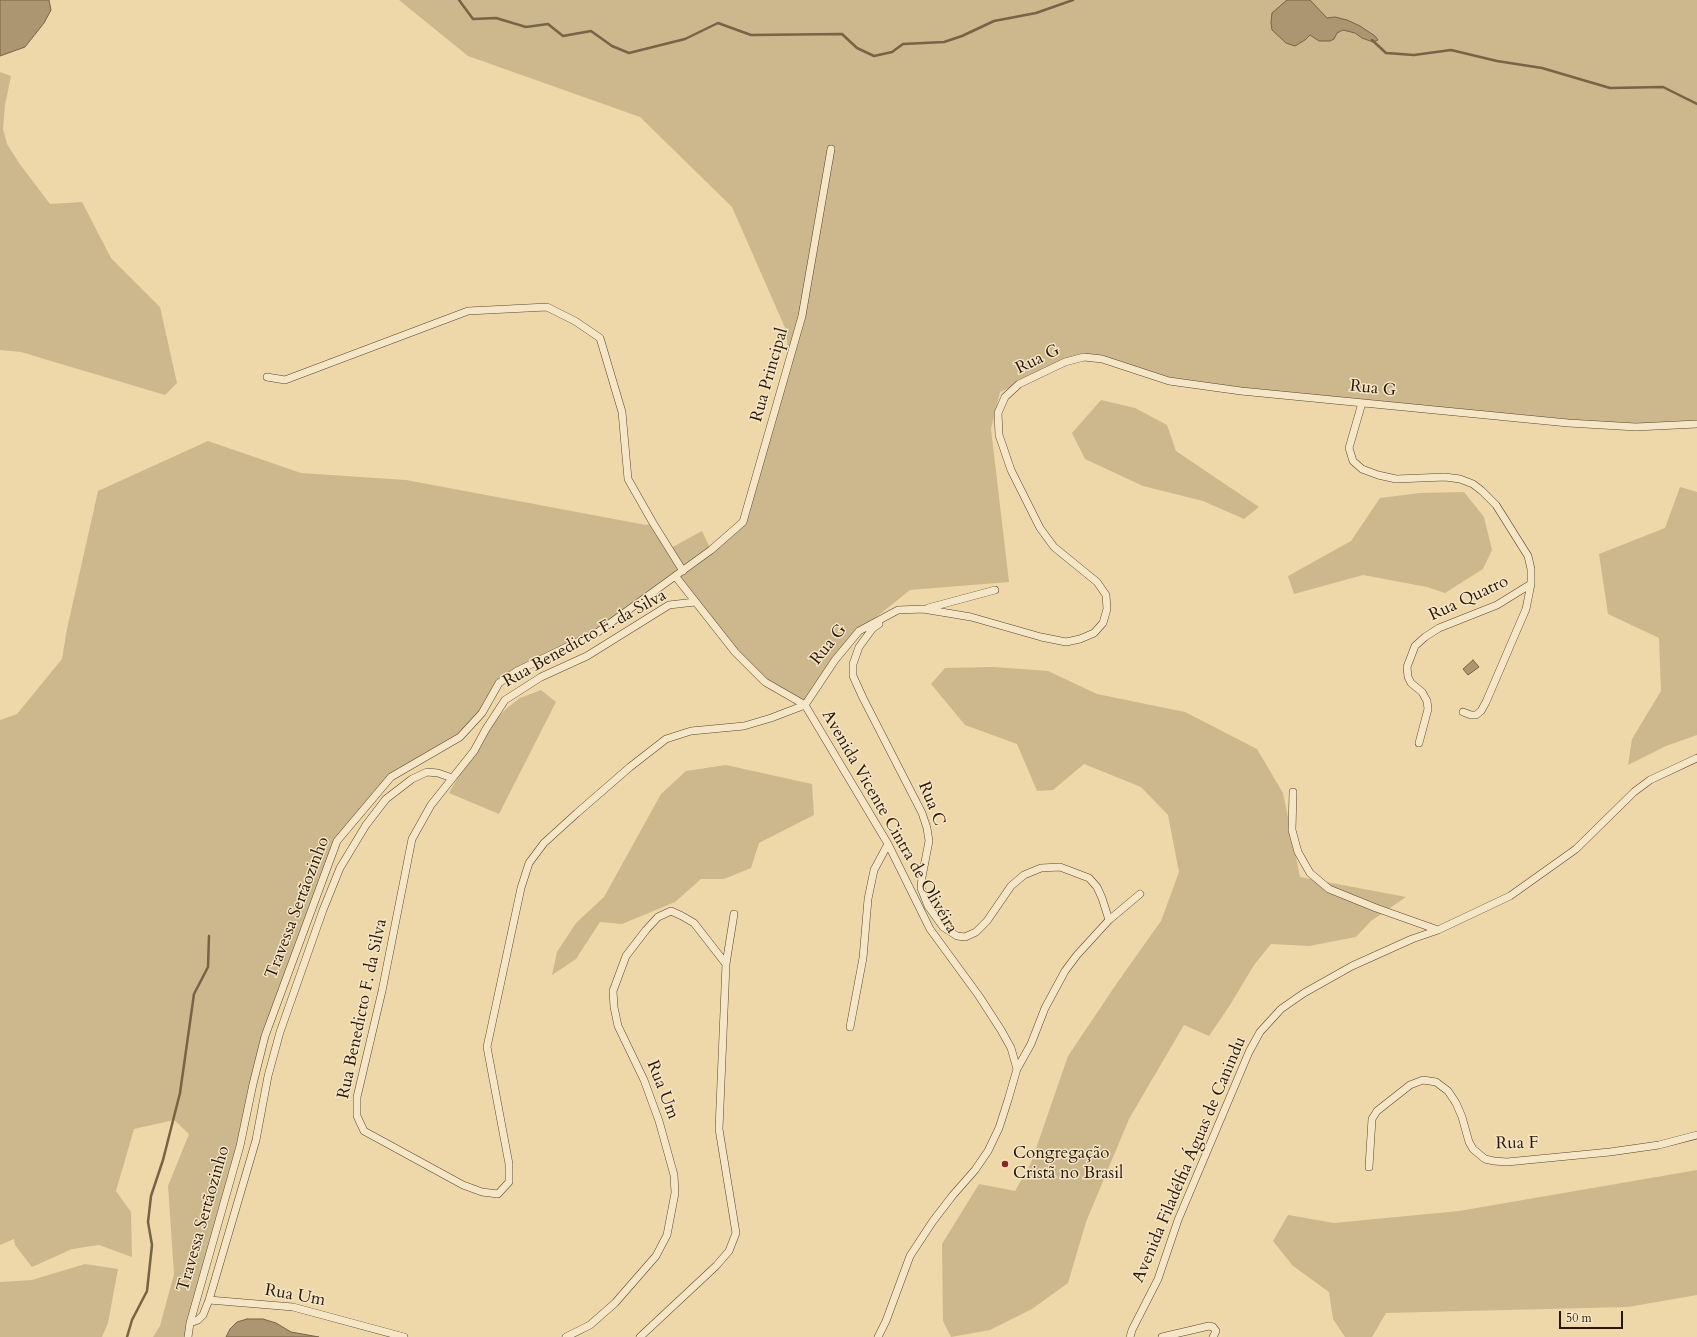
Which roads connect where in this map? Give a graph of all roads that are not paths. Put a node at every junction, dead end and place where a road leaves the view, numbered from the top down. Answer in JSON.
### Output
{"nodes":[{"id":1,"x":832,"y":149,"type":"dead end"},
{"id":2,"x":267,"y":377,"type":"dead end"},
{"id":3,"x":1362,"y":403,"type":"junction"},
{"id":4,"x":1697,"y":424,"type":"edge"},
{"id":5,"x":684,"y":571,"type":"junction"},
{"id":6,"x":676,"y":577,"type":"junction"},
{"id":7,"x":1531,"y":584,"type":"junction"},
{"id":8,"x":995,"y":590,"type":"dead end"},
{"id":9,"x":695,"y":602,"type":"junction"},
{"id":10,"x":924,"y":609,"type":"junction"},
{"id":11,"x":898,"y":610,"type":"junction"},
{"id":12,"x":805,"y":705,"type":"junction"},
{"id":13,"x":1463,"y":712,"type":"dead end"},
{"id":14,"x":1419,"y":743,"type":"dead end"},
{"id":15,"x":1697,"y":758,"type":"edge"},
{"id":16,"x":452,"y":778,"type":"junction"},
{"id":17,"x":1293,"y":792,"type":"dead end"},
{"id":18,"x":888,"y":844,"type":"junction"},
{"id":19,"x":1140,"y":894,"type":"dead end"},
{"id":20,"x":734,"y":914,"type":"dead end"},
{"id":21,"x":1109,"y":920,"type":"junction"},
{"id":22,"x":1438,"y":930,"type":"junction"},
{"id":23,"x":726,"y":964,"type":"junction"},
{"id":24,"x":850,"y":1027,"type":"dead end"},
{"id":25,"x":1017,"y":1069,"type":"junction"},
{"id":26,"x":1697,"y":1135,"type":"edge"},
{"id":27,"x":1369,"y":1167,"type":"dead end"},
{"id":28,"x":210,"y":1300,"type":"junction"},
{"id":29,"x":190,"y":1323,"type":"junction"},
{"id":30,"x":188,"y":1337,"type":"edge"},
{"id":31,"x":404,"y":1337,"type":"edge"},
{"id":32,"x":566,"y":1337,"type":"edge"},
{"id":33,"x":640,"y":1337,"type":"edge"},
{"id":34,"x":878,"y":1337,"type":"edge"},
{"id":35,"x":1130,"y":1337,"type":"edge"},
{"id":36,"x":1162,"y":1337,"type":"edge"},
{"id":37,"x":1213,"y":1337,"type":"edge"}],
"edges":[{"from":1,"to":5,"type":"street","name":"Rua Principal"},
{"from":2,"to":5,"type":"street"},
{"from":3,"to":4,"type":"street","name":"Rua G"},
{"from":3,"to":7,"type":"street","name":"Rua Quatro"},
{"from":3,"to":10,"type":"street","name":"Rua G"},
{"from":5,"to":6,"type":"street","name":"Rua Principal"},
{"from":6,"to":9,"type":"street","name":"Avenida Vicente Cintra de Olivéira"},
{"from":6,"to":29,"type":"street","name":"Travessa Sertãozinho"},
{"from":7,"to":13,"type":"street"},
{"from":7,"to":14,"type":"street","name":"Rua Quatro"},
{"from":8,"to":10,"type":"street"},
{"from":9,"to":12,"type":"street","name":"Avenida Vicente Cintra de Olivéira"},
{"from":9,"to":16,"type":"street","name":"Rua Benedicto F. da Silva"},
{"from":10,"to":11,"type":"street","name":"Rua G"},
{"from":11,"to":12,"type":"street","name":"Rua G"},
{"from":11,"to":21,"type":"street","name":"Rua C"},
{"from":12,"to":16,"type":"street","name":"Rua Benedicto F. da Silva"},
{"from":12,"to":18,"type":"street","name":"Avenida Vicente Cintra de Olivéira"},
{"from":15,"to":22,"type":"street","name":"Avenida Filadélfia Águas de Canindu"},
{"from":16,"to":28,"type":"street"},
{"from":17,"to":22,"type":"street"},
{"from":18,"to":24,"type":"street"},
{"from":18,"to":25,"type":"street","name":"Avenida Vicente Cintra de Olivéira"},
{"from":19,"to":21,"type":"street"},
{"from":20,"to":23,"type":"street"},
{"from":21,"to":25,"type":"street"},
{"from":22,"to":35,"type":"street","name":"Avenida Filadélfia Águas de Canindu"},
{"from":23,"to":32,"type":"street","name":"Rua Um"},
{"from":23,"to":33,"type":"street"},
{"from":25,"to":34,"type":"street"},
{"from":26,"to":27,"type":"street","name":"Rua F"},
{"from":28,"to":29,"type":"street"},
{"from":28,"to":31,"type":"street","name":"Rua Um"},
{"from":29,"to":30,"type":"street","name":"Travessa Sertãozinho"},
{"from":36,"to":37,"type":"street"}]}
